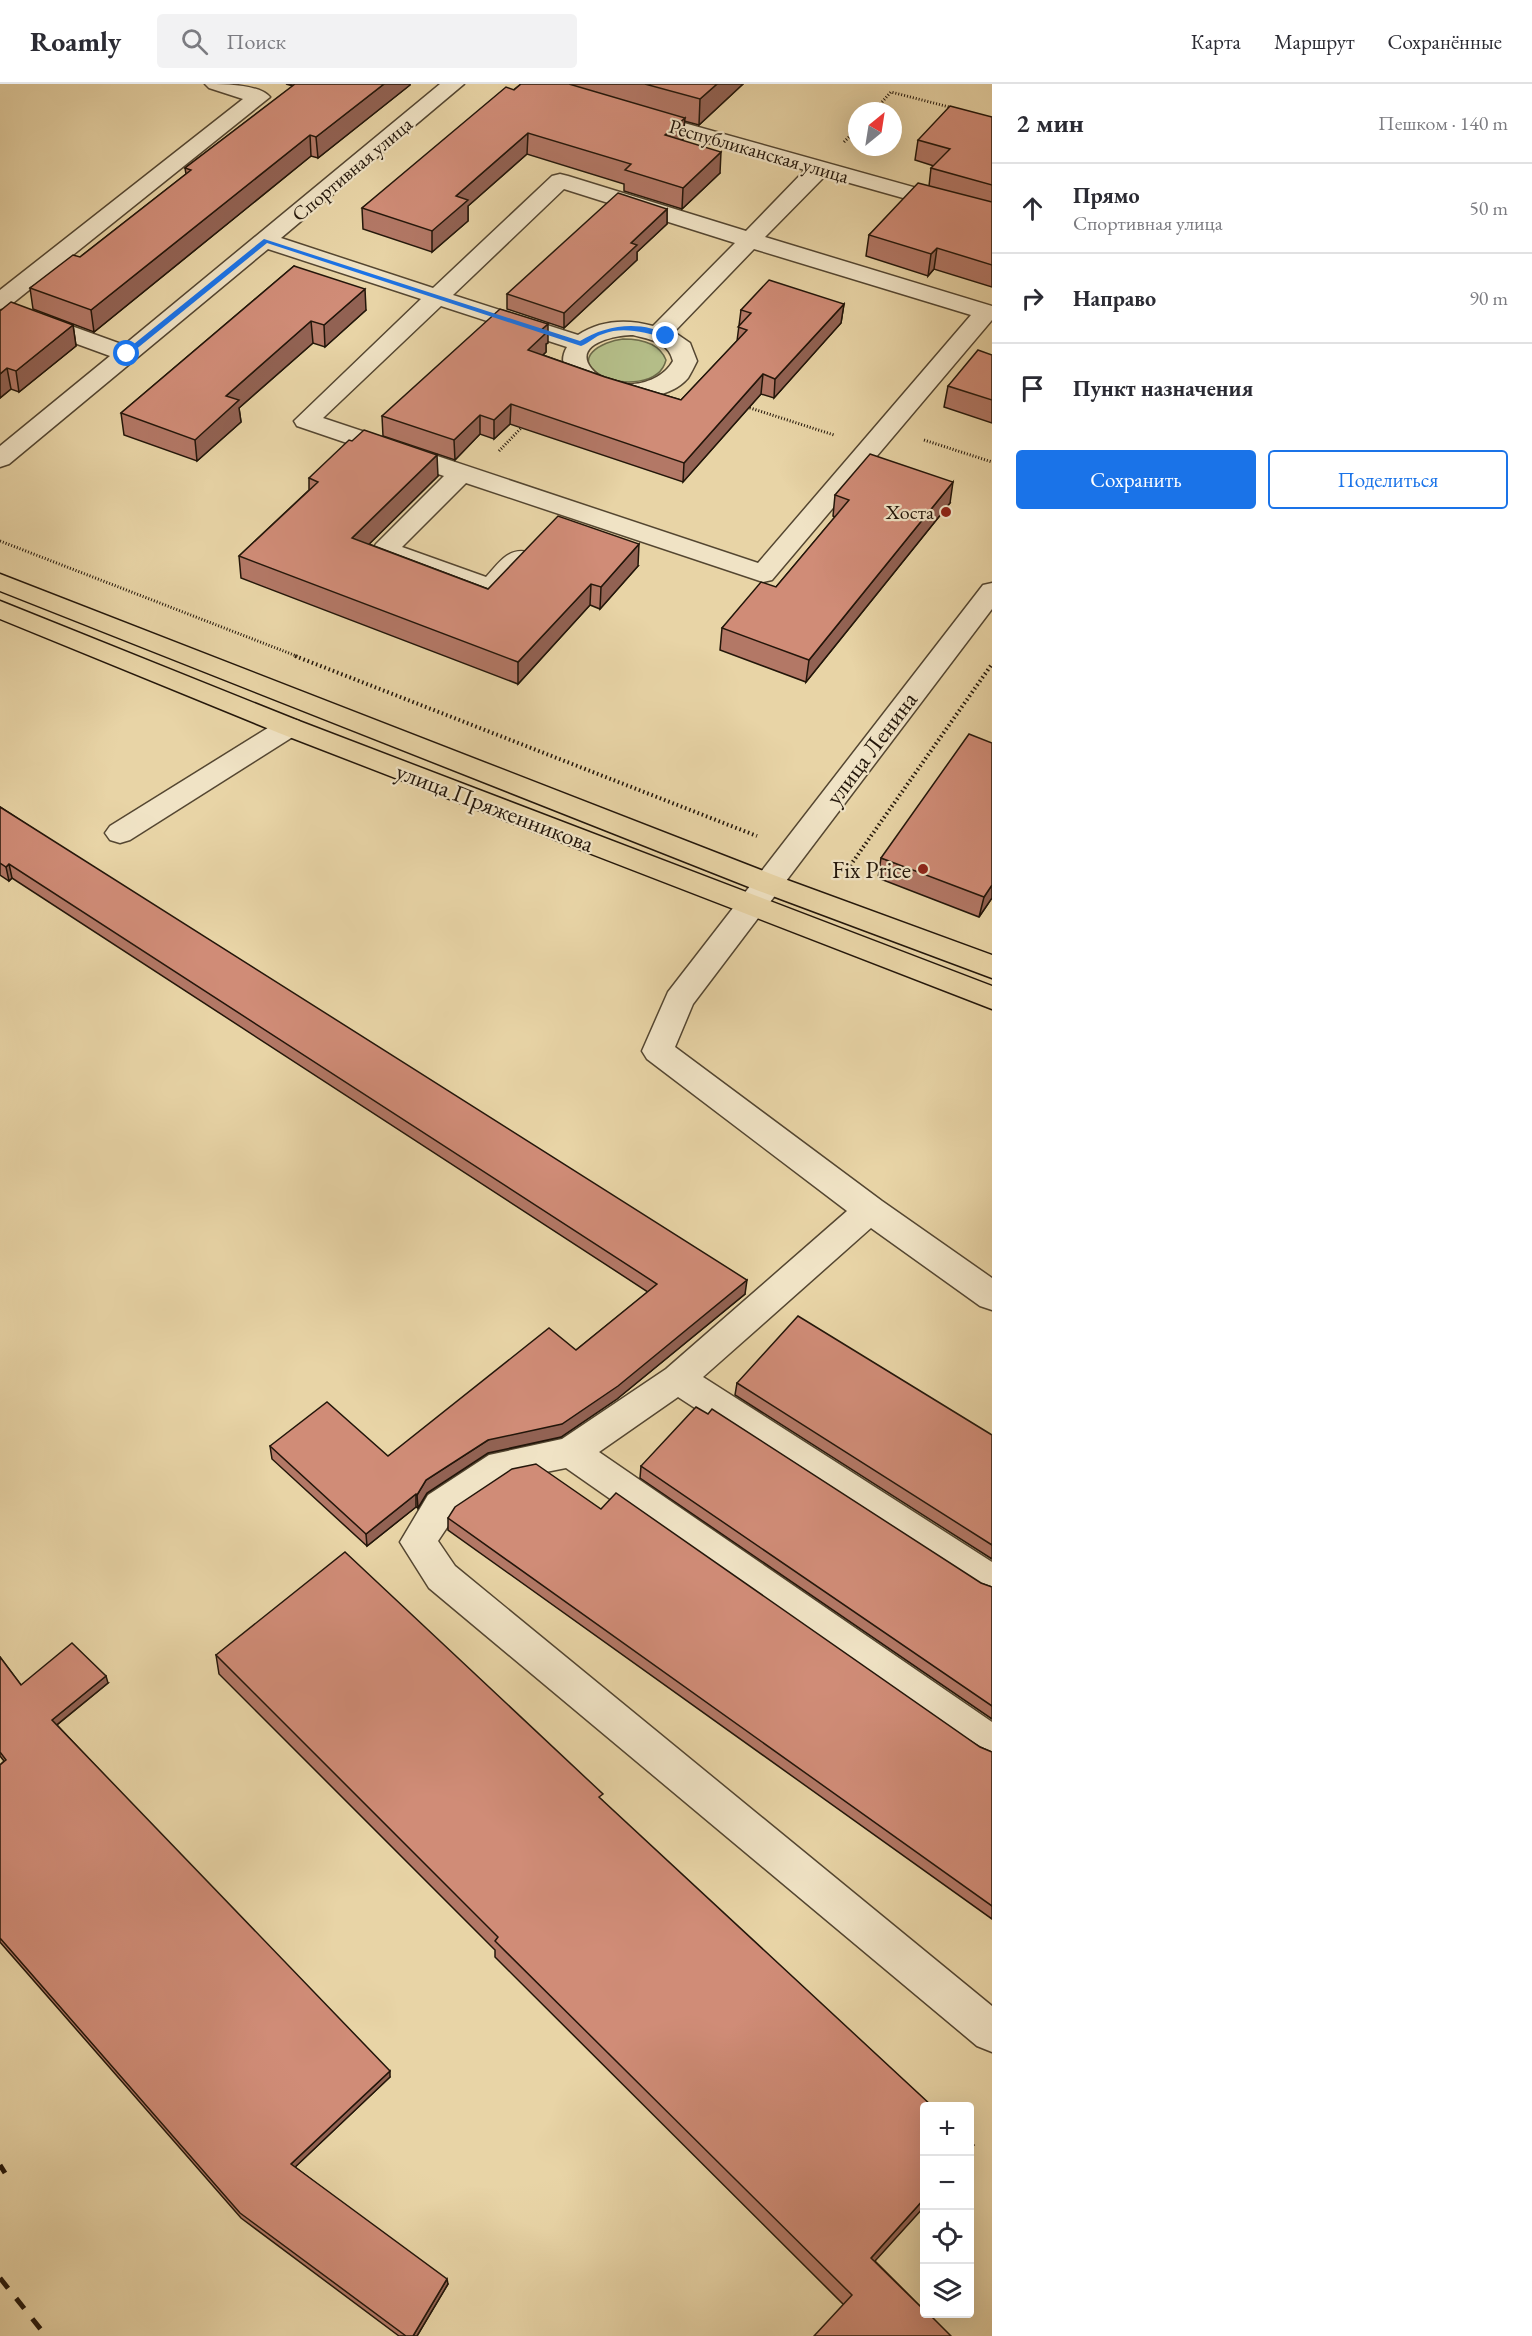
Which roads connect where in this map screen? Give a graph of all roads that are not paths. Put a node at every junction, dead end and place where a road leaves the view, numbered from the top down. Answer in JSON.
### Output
{"nodes":[{"id":1,"x":216,"y":84,"type":"edge"},
{"id":2,"x":453,"y":84,"type":"edge"},
{"id":3,"x":617,"y":110,"type":"edge"},
{"id":4,"x":819,"y":169,"type":"junction"},
{"id":5,"x":992,"y":216,"type":"edge"},
{"id":6,"x":750,"y":240,"type":"junction"},
{"id":7,"x":266,"y":241,"type":"junction"},
{"id":8,"x":436,"y":298,"type":"junction"},
{"id":9,"x":0,"y":302,"type":"edge"},
{"id":10,"x":0,"y":308,"type":"edge"},
{"id":11,"x":659,"y":333,"type":"junction"},
{"id":12,"x":581,"y":344,"type":"junction"},
{"id":13,"x":127,"y":354,"type":"junction"},
{"id":14,"x":0,"y":459,"type":"edge"},
{"id":15,"x":468,"y":475,"type":"junction"},
{"id":16,"x":551,"y":524,"type":"junction"},
{"id":17,"x":0,"y":582,"type":"edge"},
{"id":18,"x":992,"y":591,"type":"edge"},
{"id":19,"x":0,"y":609,"type":"edge"},
{"id":20,"x":289,"y":727,"type":"junction"},
{"id":21,"x":120,"y":833,"type":"dead end"},
{"id":22,"x":760,"y":895,"type":"junction"},
{"id":23,"x":992,"y":967,"type":"edge"},
{"id":24,"x":992,"y":998,"type":"edge"},
{"id":25,"x":870,"y":1210,"type":"junction"},
{"id":26,"x":992,"y":1296,"type":"edge"},
{"id":27,"x":678,"y":1379,"type":"junction"},
{"id":28,"x":571,"y":1452,"type":"junction"},
{"id":29,"x":992,"y":1582,"type":"edge"},
{"id":30,"x":992,"y":1744,"type":"edge"},
{"id":31,"x":992,"y":2032,"type":"edge"}],
"edges":[{"from":1,"to":9,"type":"street"},
{"from":2,"to":7,"type":"street","name":"Спортивная улица"},
{"from":3,"to":4,"type":"street","name":"Республиканская улица"},
{"from":4,"to":5,"type":"street","name":"Республиканская улица"},
{"from":4,"to":6,"type":"street"},
{"from":6,"to":8,"type":"street"},
{"from":6,"to":11,"type":"street"},
{"from":6,"to":16,"type":"street"},
{"from":7,"to":8,"type":"street"},
{"from":7,"to":13,"type":"street","name":"Спортивная улица"},
{"from":8,"to":12,"type":"street"},
{"from":8,"to":15,"type":"street"},
{"from":10,"to":13,"type":"street"},
{"from":11,"to":12,"type":"street"},
{"from":11,"to":12,"type":"street"},
{"from":13,"to":14,"type":"street","name":"Спортивная улица"},
{"from":15,"to":16,"type":"street"},
{"from":15,"to":16,"type":"street"},
{"from":17,"to":22,"type":"main road","name":"улица Пряженникова"},
{"from":18,"to":22,"type":"street","name":"улица Ленина"},
{"from":19,"to":20,"type":"main road","name":"улица Пряженникова"},
{"from":20,"to":21,"type":"street"},
{"from":20,"to":22,"type":"main road","name":"улица Пряженникова"},
{"from":22,"to":23,"type":"main road","name":"улица Пряженникова"},
{"from":22,"to":24,"type":"main road","name":"улица Пряженникова"},
{"from":22,"to":25,"type":"street","name":"улица Ленина"},
{"from":25,"to":26,"type":"street"},
{"from":25,"to":27,"type":"street"},
{"from":27,"to":28,"type":"street"},
{"from":27,"to":29,"type":"street"},
{"from":28,"to":30,"type":"street"},
{"from":28,"to":31,"type":"street"}]}
